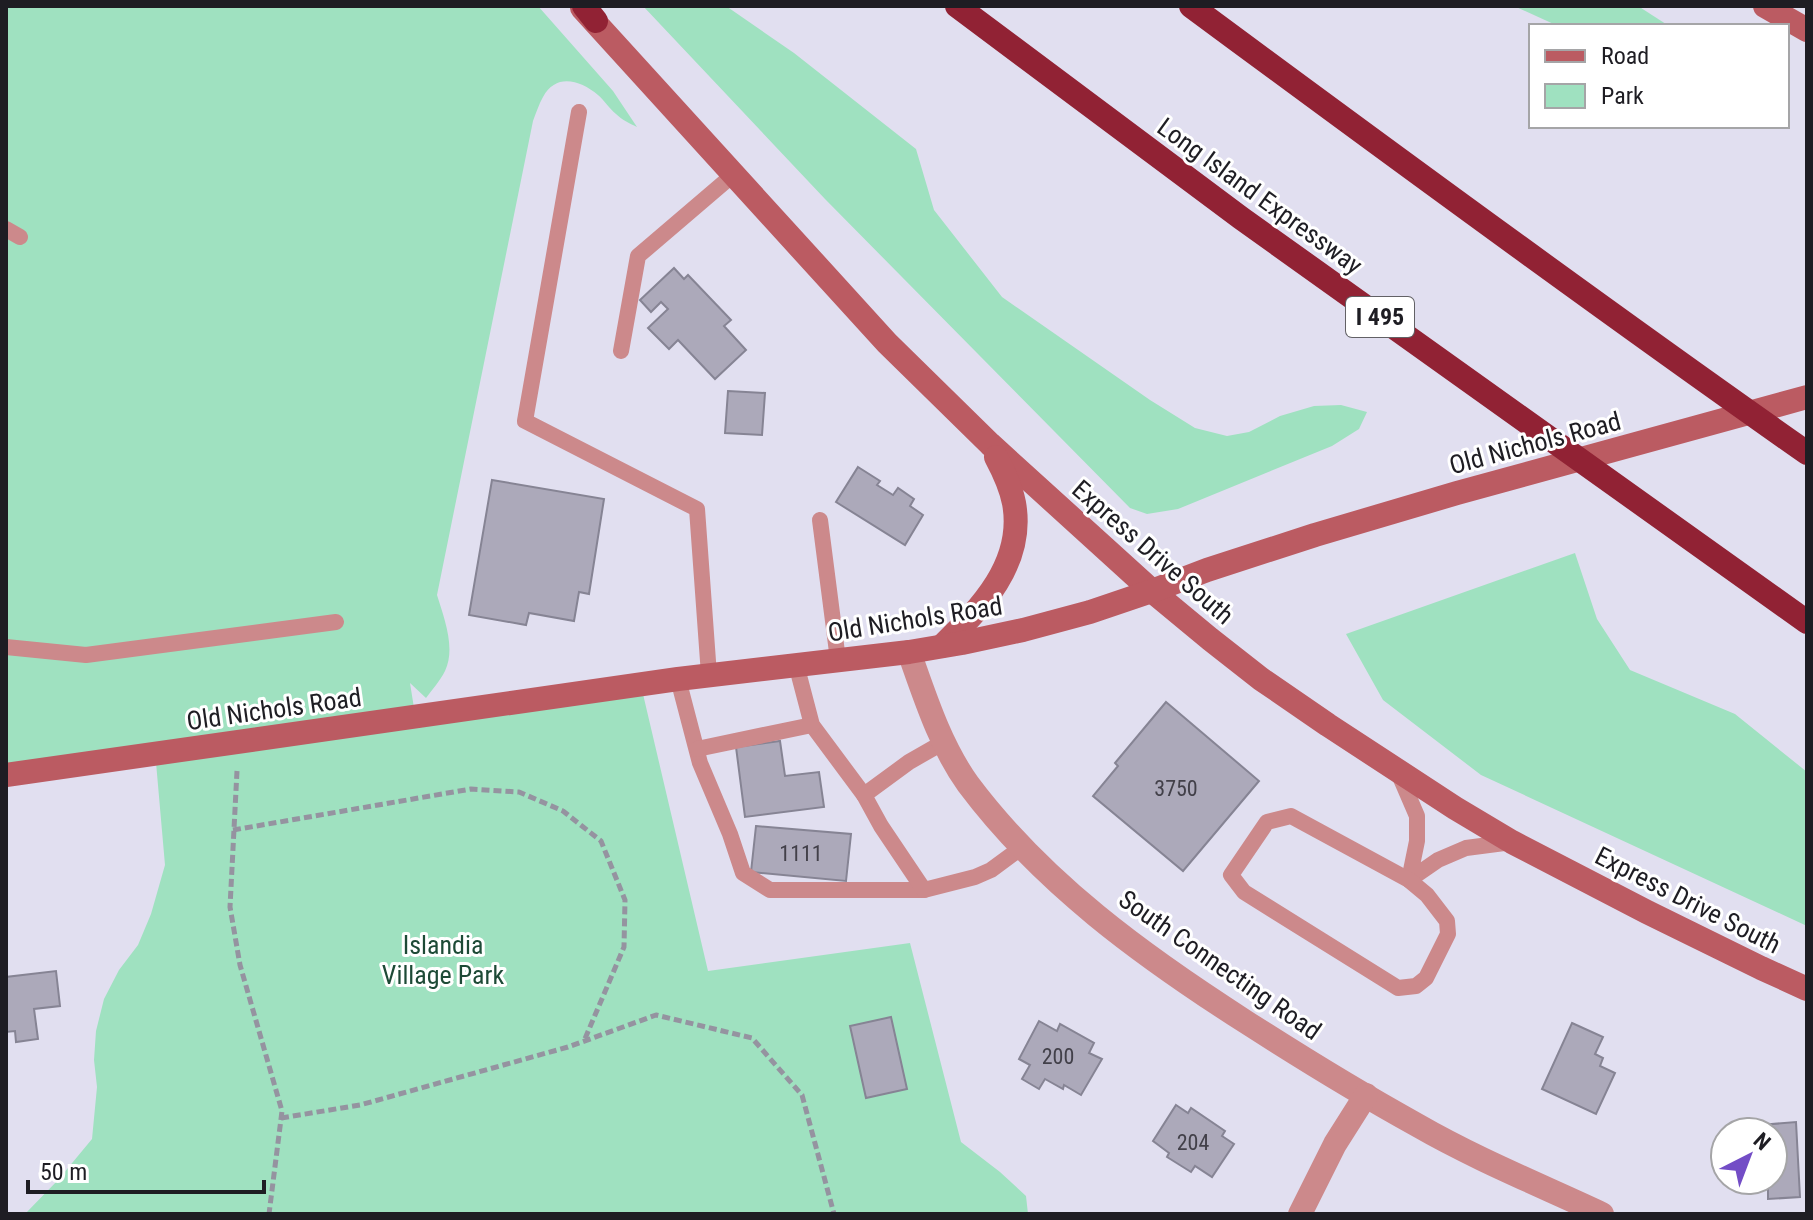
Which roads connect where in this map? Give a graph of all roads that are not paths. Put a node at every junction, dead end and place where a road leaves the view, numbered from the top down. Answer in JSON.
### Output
{"nodes":[{"id":1,"x":957,"y":6,"type":"edge"},
{"id":2,"x":1191,"y":6,"type":"edge"},
{"id":3,"x":1765,"y":6,"type":"edge"},
{"id":4,"x":587,"y":11,"type":"edge"},
{"id":5,"x":1807,"y":30,"type":"edge"},
{"id":6,"x":579,"y":112,"type":"dead end"},
{"id":7,"x":734,"y":174,"type":"junction"},
{"id":8,"x":621,"y":351,"type":"dead end"},
{"id":9,"x":1807,"y":397,"type":"edge"},
{"id":10,"x":990,"y":444,"type":"junction"},
{"id":11,"x":1807,"y":453,"type":"edge"},
{"id":12,"x":820,"y":520,"type":"dead end"},
{"id":13,"x":1152,"y":591,"type":"junction"},
{"id":14,"x":336,"y":622,"type":"dead end"},
{"id":15,"x":1807,"y":622,"type":"edge"},
{"id":16,"x":942,"y":646,"type":"junction"},
{"id":17,"x":6,"y":647,"type":"edge"},
{"id":18,"x":909,"y":652,"type":"junction"},
{"id":19,"x":838,"y":660,"type":"junction"},
{"id":20,"x":796,"y":664,"type":"junction"},
{"id":21,"x":709,"y":675,"type":"junction"},
{"id":22,"x":678,"y":679,"type":"junction"},
{"id":23,"x":812,"y":725,"type":"junction"},
{"id":24,"x":944,"y":742,"type":"junction"},
{"id":25,"x":697,"y":749,"type":"junction"},
{"id":26,"x":1398,"y":772,"type":"junction"},
{"id":27,"x":6,"y":775,"type":"edge"},
{"id":28,"x":864,"y":795,"type":"junction"},
{"id":29,"x":1512,"y":842,"type":"junction"},
{"id":30,"x":1021,"y":848,"type":"junction"},
{"id":31,"x":1409,"y":880,"type":"junction"},
{"id":32,"x":924,"y":890,"type":"junction"},
{"id":33,"x":1807,"y":989,"type":"edge"},
{"id":34,"x":1366,"y":1095,"type":"junction"},
{"id":35,"x":1300,"y":1214,"type":"edge"},
{"id":36,"x":1602,"y":1214,"type":"edge"}],
"edges":[{"from":1,"to":15,"type":"highway","name":"Long Island Expressway","number":"I 495"},
{"from":2,"to":11,"type":"highway"},
{"from":3,"to":5,"type":"street"},
{"from":4,"to":7,"type":"street","name":"Express Drive South"},
{"from":6,"to":21,"type":"lane"},
{"from":7,"to":8,"type":"lane"},
{"from":7,"to":10,"type":"street","name":"Express Drive South"},
{"from":9,"to":13,"type":"street","name":"Old Nichols Road"},
{"from":10,"to":13,"type":"street","name":"Express Drive South"},
{"from":10,"to":16,"type":"street"},
{"from":12,"to":19,"type":"lane"},
{"from":13,"to":16,"type":"street","name":"Old Nichols Road"},
{"from":13,"to":26,"type":"street","name":"Express Drive South"},
{"from":14,"to":17,"type":"lane"},
{"from":16,"to":18,"type":"street","name":"Old Nichols Road"},
{"from":18,"to":19,"type":"street","name":"Old Nichols Road"},
{"from":18,"to":24,"type":"street","name":"South Connecting Road"},
{"from":19,"to":20,"type":"street","name":"Old Nichols Road"},
{"from":20,"to":21,"type":"street","name":"Old Nichols Road"},
{"from":20,"to":23,"type":"lane"},
{"from":21,"to":22,"type":"street","name":"Old Nichols Road"},
{"from":22,"to":25,"type":"lane"},
{"from":22,"to":27,"type":"street","name":"Old Nichols Road"},
{"from":23,"to":25,"type":"lane"},
{"from":23,"to":28,"type":"lane"},
{"from":24,"to":28,"type":"lane"},
{"from":24,"to":30,"type":"street","name":"South Connecting Road"},
{"from":25,"to":32,"type":"lane"},
{"from":26,"to":29,"type":"street","name":"Express Drive South"},
{"from":26,"to":31,"type":"lane"},
{"from":28,"to":32,"type":"lane"},
{"from":29,"to":31,"type":"lane"},
{"from":29,"to":33,"type":"street","name":"Express Drive South"},
{"from":30,"to":32,"type":"lane"},
{"from":30,"to":34,"type":"street","name":"South Connecting Road"},
{"from":31,"to":31,"type":"lane"},
{"from":34,"to":35,"type":"street"},
{"from":34,"to":36,"type":"street","name":"South Connecting Road"}]}
